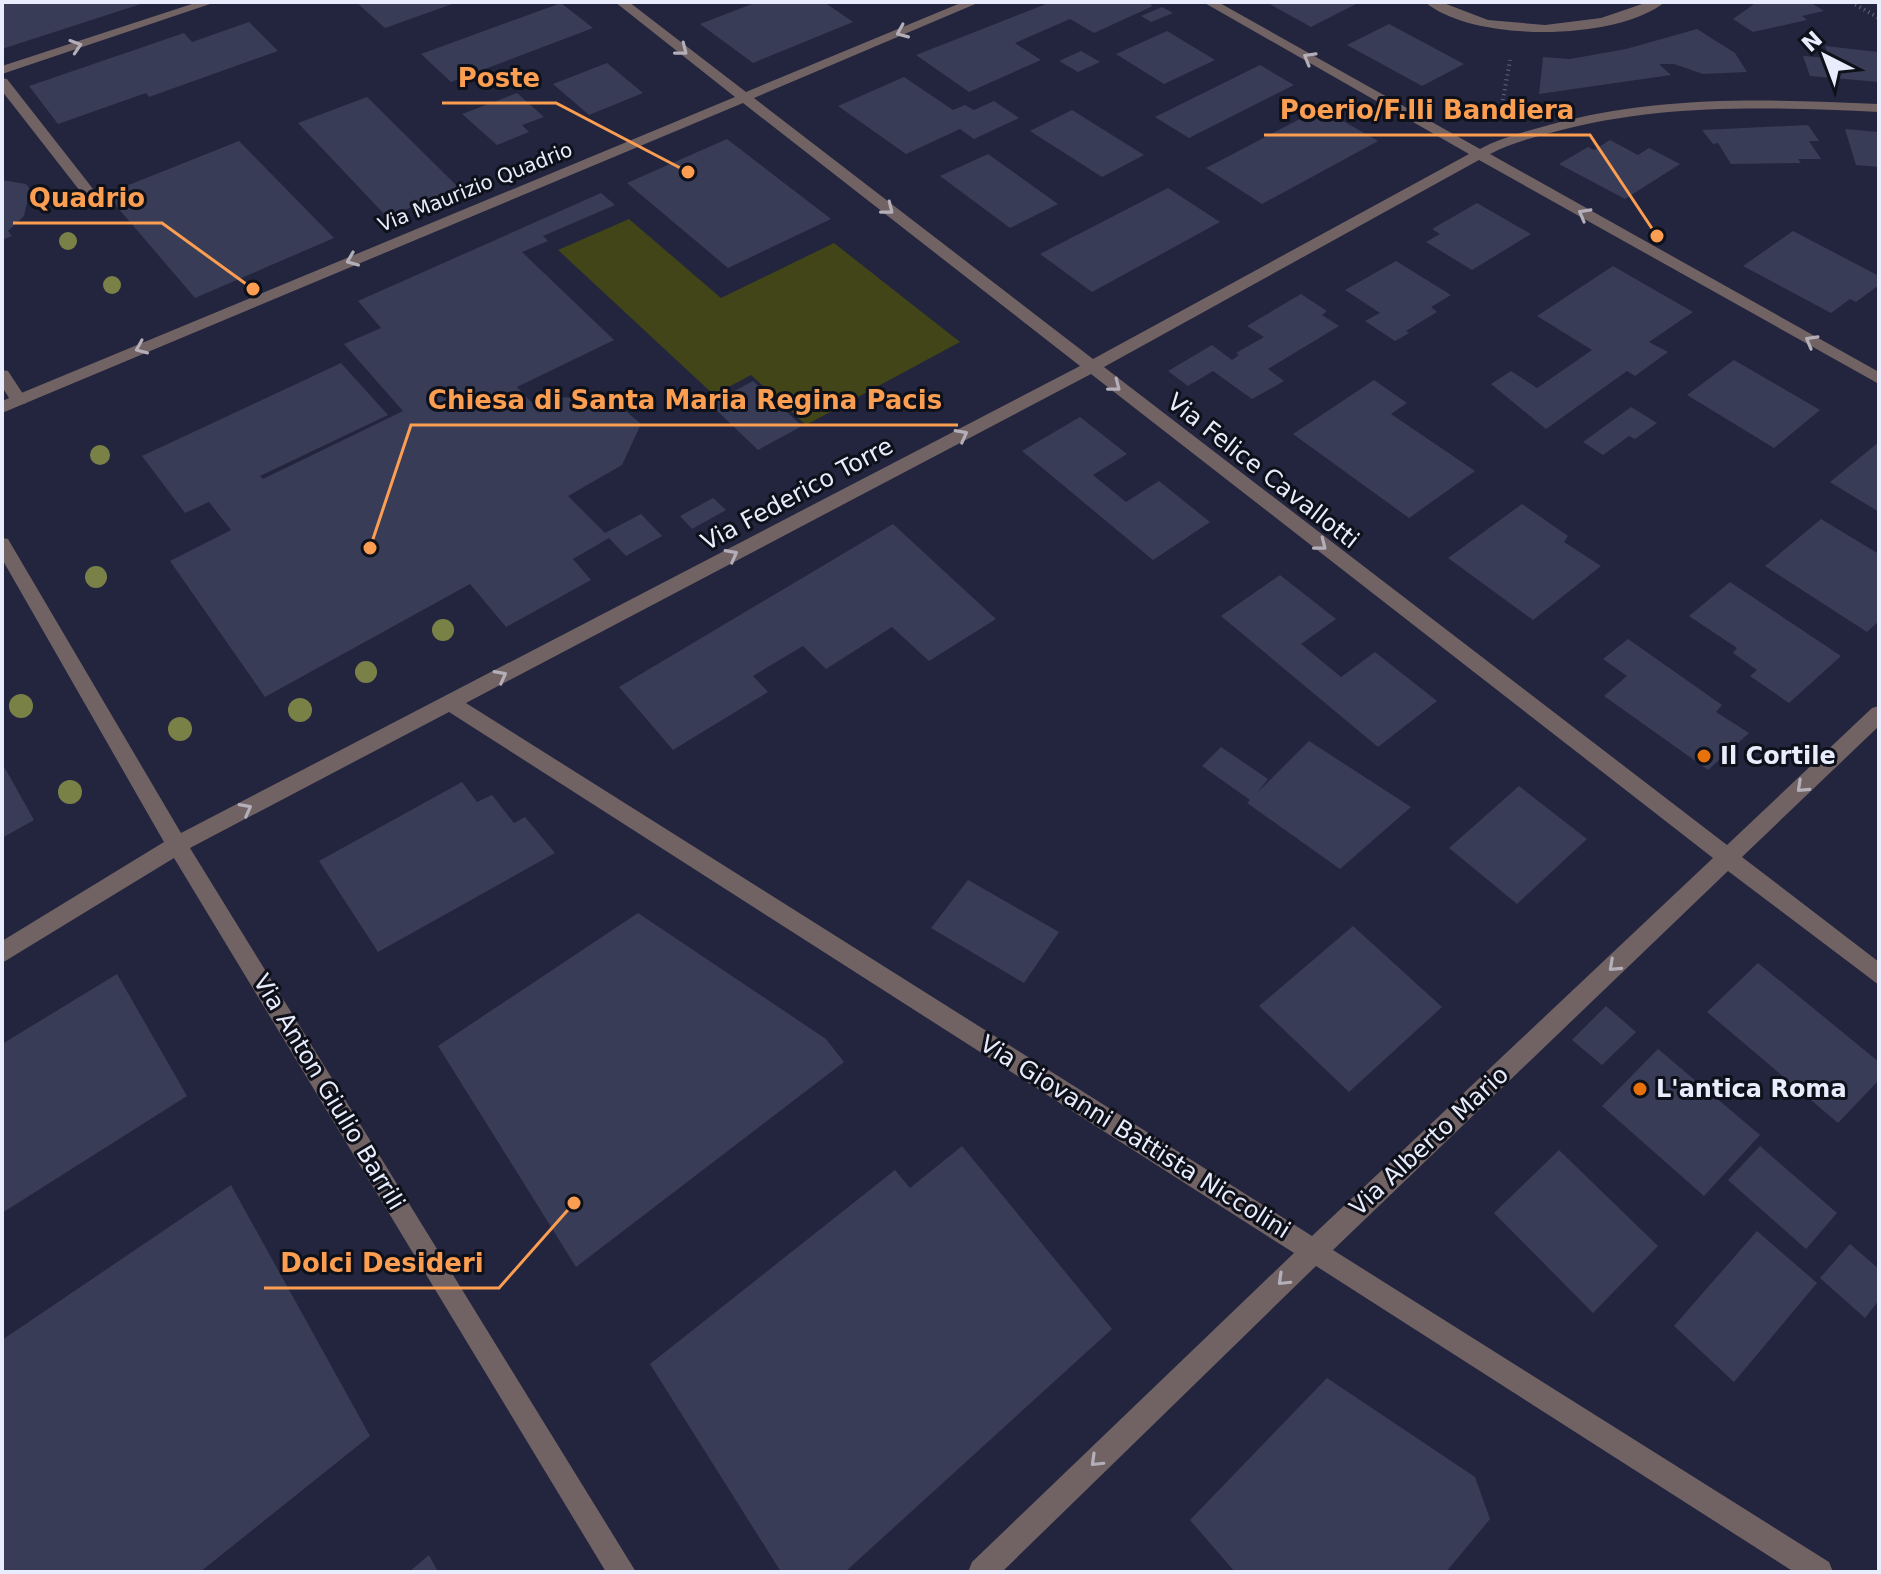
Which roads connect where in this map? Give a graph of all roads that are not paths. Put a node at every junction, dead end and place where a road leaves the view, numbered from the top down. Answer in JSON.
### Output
{"nodes":[{"id":1,"x":210,"y":2,"type":"edge"},
{"id":2,"x":621,"y":2,"type":"edge"},
{"id":3,"x":974,"y":2,"type":"edge"},
{"id":4,"x":1209,"y":2,"type":"edge"},
{"id":5,"x":1431,"y":2,"type":"edge"},
{"id":6,"x":1659,"y":2,"type":"edge"},
{"id":7,"x":2,"y":70,"type":"edge"},
{"id":8,"x":2,"y":82,"type":"edge"},
{"id":9,"x":746,"y":98,"type":"junction"},
{"id":10,"x":1879,"y":108,"type":"edge"},
{"id":11,"x":1477,"y":154,"type":"junction"},
{"id":12,"x":92,"y":197,"type":"dead end"},
{"id":13,"x":1090,"y":367,"type":"junction"},
{"id":14,"x":2,"y":375,"type":"edge"},
{"id":15,"x":1879,"y":379,"type":"edge"},
{"id":16,"x":19,"y":400,"type":"junction"},
{"id":17,"x":2,"y":407,"type":"edge"},
{"id":18,"x":2,"y":544,"type":"edge"},
{"id":19,"x":450,"y":703,"type":"junction"},
{"id":20,"x":1879,"y":714,"type":"edge"},
{"id":21,"x":177,"y":845,"type":"junction"},
{"id":22,"x":1727,"y":858,"type":"junction"},
{"id":23,"x":2,"y":953,"type":"edge"},
{"id":24,"x":1879,"y":975,"type":"edge"},
{"id":25,"x":1314,"y":1251,"type":"junction"},
{"id":26,"x":622,"y":1572,"type":"edge"},
{"id":27,"x":982,"y":1572,"type":"edge"},
{"id":28,"x":1819,"y":1572,"type":"edge"}],
"edges":[{"from":7,"to":1,"type":"street","one_way":true},
{"from":2,"to":9,"type":"street","name":"Via Felice Cavallotti","one_way":true},
{"from":3,"to":9,"type":"street","name":"Via Maurizio Quadrio","one_way":true},
{"from":11,"to":4,"type":"street","one_way":true},
{"from":5,"to":6,"type":"street"},
{"from":8,"to":12,"type":"street"},
{"from":9,"to":13,"type":"street","name":"Via Felice Cavallotti","one_way":true},
{"from":9,"to":16,"type":"street","name":"Via Maurizio Quadrio","one_way":true},
{"from":10,"to":11,"type":"street","name":"Via Federico Torre"},
{"from":11,"to":13,"type":"street","name":"Via Federico Torre"},
{"from":15,"to":11,"type":"street","one_way":true},
{"from":19,"to":13,"type":"street","name":"Via Federico Torre","one_way":true},
{"from":13,"to":22,"type":"street","name":"Via Felice Cavallotti","one_way":true},
{"from":14,"to":16,"type":"street"},
{"from":16,"to":17,"type":"street","name":"Via Maurizio Quadrio"},
{"from":18,"to":21,"type":"street","name":"Via Anton Giulio Barrili"},
{"from":21,"to":19,"type":"street","name":"Via Federico Torre","one_way":true},
{"from":19,"to":25,"type":"street","name":"Via Giovanni Battista Niccolini"},
{"from":20,"to":22,"type":"street","name":"Via Alberto Mario","one_way":true},
{"from":21,"to":23,"type":"street","name":"Via Federico Torre"},
{"from":21,"to":26,"type":"street","name":"Via Anton Giulio Barrili"},
{"from":22,"to":24,"type":"street","name":"Via Felice Cavallotti"},
{"from":22,"to":25,"type":"street","name":"Via Alberto Mario","one_way":true},
{"from":25,"to":27,"type":"street","name":"Via Alberto Mario","one_way":true},
{"from":25,"to":28,"type":"street","name":"Via Giovanni Battista Niccolini"}]}
